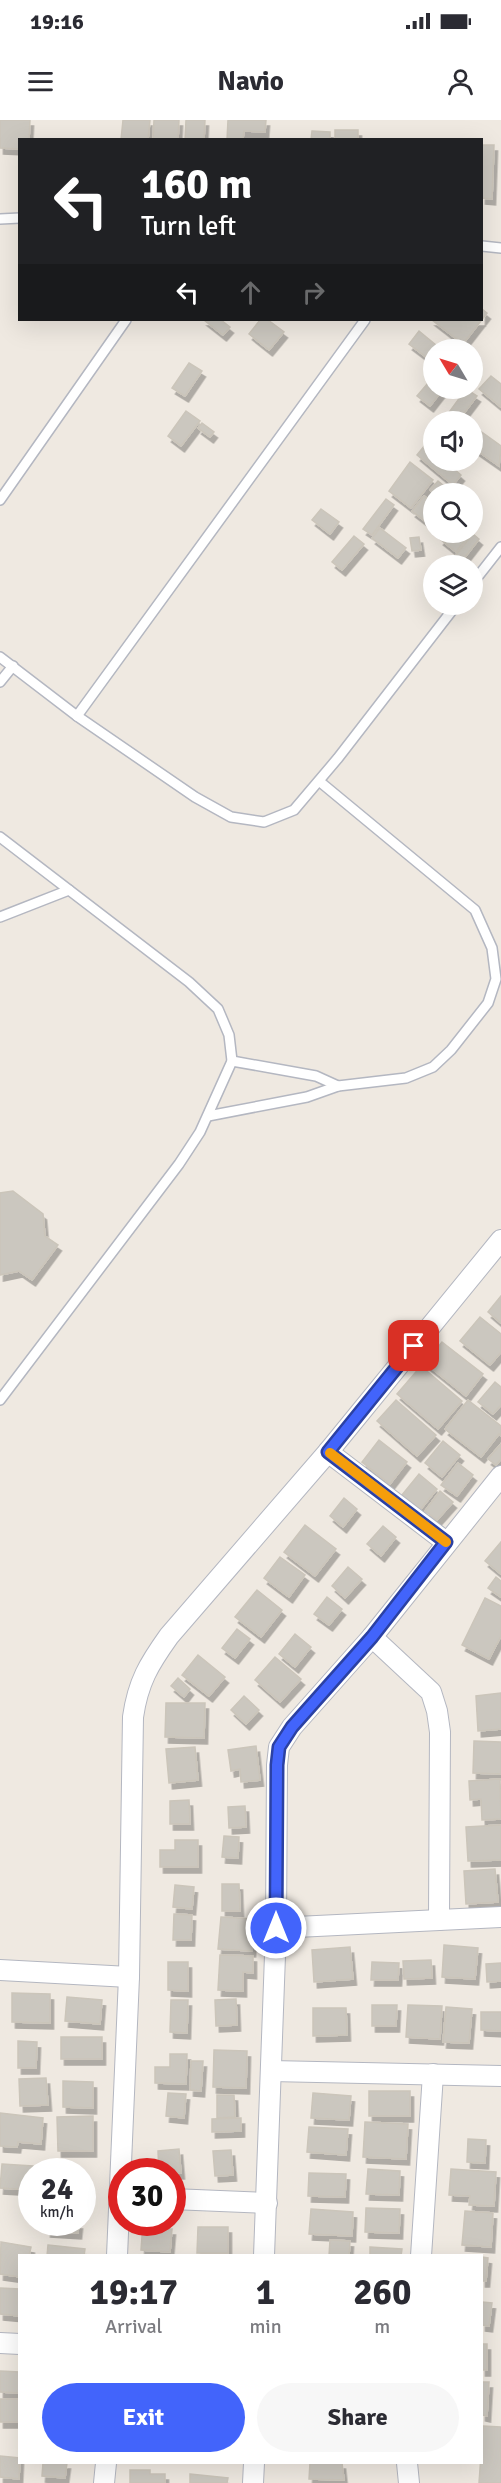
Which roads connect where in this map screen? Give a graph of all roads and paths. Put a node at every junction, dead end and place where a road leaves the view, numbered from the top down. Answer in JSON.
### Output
{"nodes":[{"id":1,"x":18,"y":218,"type":"edge"},
{"id":2,"x":0,"y":219,"type":"edge"},
{"id":3,"x":483,"y":246,"type":"edge"},
{"id":4,"x":501,"y":248,"type":"edge"},
{"id":5,"x":125,"y":321,"type":"edge"},
{"id":6,"x":364,"y":321,"type":"edge"},
{"id":7,"x":0,"y":500,"type":"edge"},
{"id":8,"x":501,"y":547,"type":"edge"},
{"id":9,"x":483,"y":570,"type":"edge"},
{"id":10,"x":448,"y":615,"type":"edge"},
{"id":11,"x":0,"y":657,"type":"edge"},
{"id":12,"x":13,"y":666,"type":"junction"},
{"id":13,"x":0,"y":682,"type":"edge"},
{"id":14,"x":77,"y":716,"type":"junction"},
{"id":15,"x":319,"y":781,"type":"junction"},
{"id":16,"x":0,"y":837,"type":"edge"},
{"id":17,"x":69,"y":890,"type":"junction"},
{"id":18,"x":0,"y":917,"type":"edge"},
{"id":19,"x":232,"y":1061,"type":"junction"},
{"id":20,"x":338,"y":1086,"type":"junction"},
{"id":21,"x":208,"y":1116,"type":"junction"},
{"id":22,"x":501,"y":1240,"type":"edge"},
{"id":23,"x":0,"y":1400,"type":"edge"},
{"id":24,"x":328,"y":1452,"type":"junction"},
{"id":25,"x":501,"y":1476,"type":"edge"},
{"id":26,"x":446,"y":1542,"type":"junction"},
{"id":27,"x":372,"y":1637,"type":"junction"},
{"id":28,"x":501,"y":1917,"type":"edge"},
{"id":29,"x":439,"y":1920,"type":"junction"},
{"id":30,"x":276,"y":1928,"type":"junction"},
{"id":31,"x":0,"y":1970,"type":"edge"},
{"id":32,"x":129,"y":1977,"type":"junction"},
{"id":33,"x":271,"y":2071,"type":"junction"},
{"id":34,"x":433,"y":2074,"type":"junction"},
{"id":35,"x":501,"y":2076,"type":"edge"},
{"id":36,"x":122,"y":2158,"type":"edge"},
{"id":37,"x":186,"y":2200,"type":"edge"},
{"id":38,"x":267,"y":2203,"type":"junction"},
{"id":39,"x":118,"y":2236,"type":"edge"},
{"id":40,"x":117,"y":2254,"type":"edge"},
{"id":41,"x":264,"y":2254,"type":"edge"},
{"id":42,"x":421,"y":2254,"type":"edge"},
{"id":43,"x":0,"y":2343,"type":"edge"},
{"id":44,"x":18,"y":2344,"type":"edge"},
{"id":45,"x":106,"y":2464,"type":"edge"},
{"id":46,"x":254,"y":2464,"type":"edge"},
{"id":47,"x":407,"y":2464,"type":"edge"},
{"id":48,"x":104,"y":2483,"type":"edge"},
{"id":49,"x":253,"y":2483,"type":"edge"},
{"id":50,"x":409,"y":2483,"type":"edge"}],
"edges":[{"from":1,"to":2,"type":"lane"},
{"from":3,"to":4,"type":"lane"},
{"from":5,"to":7,"type":"lane"},
{"from":6,"to":14,"type":"lane"},
{"from":8,"to":9,"type":"lane"},
{"from":10,"to":15,"type":"lane"},
{"from":11,"to":12,"type":"lane"},
{"from":12,"to":13,"type":"lane"},
{"from":12,"to":14,"type":"lane"},
{"from":14,"to":15,"type":"lane"},
{"from":15,"to":20,"type":"lane"},
{"from":16,"to":17,"type":"lane"},
{"from":17,"to":18,"type":"lane"},
{"from":17,"to":19,"type":"lane"},
{"from":19,"to":20,"type":"lane"},
{"from":19,"to":21,"type":"lane"},
{"from":20,"to":21,"type":"lane"},
{"from":21,"to":23,"type":"lane"},
{"from":22,"to":24,"type":"street"},
{"from":24,"to":26,"type":"street"},
{"from":24,"to":32,"type":"street"},
{"from":25,"to":26,"type":"street"},
{"from":26,"to":27,"type":"street"},
{"from":27,"to":29,"type":"street"},
{"from":27,"to":30,"type":"street"},
{"from":28,"to":29,"type":"street"},
{"from":29,"to":30,"type":"street"},
{"from":30,"to":33,"type":"street"},
{"from":31,"to":32,"type":"street"},
{"from":32,"to":36,"type":"street"},
{"from":33,"to":34,"type":"street"},
{"from":33,"to":38,"type":"street"},
{"from":34,"to":35,"type":"street"},
{"from":34,"to":42,"type":"street"},
{"from":37,"to":38,"type":"street"},
{"from":38,"to":41,"type":"street"},
{"from":39,"to":40,"type":"street"},
{"from":43,"to":44,"type":"street"},
{"from":45,"to":48,"type":"street"},
{"from":46,"to":49,"type":"street"},
{"from":47,"to":50,"type":"street"}]}
